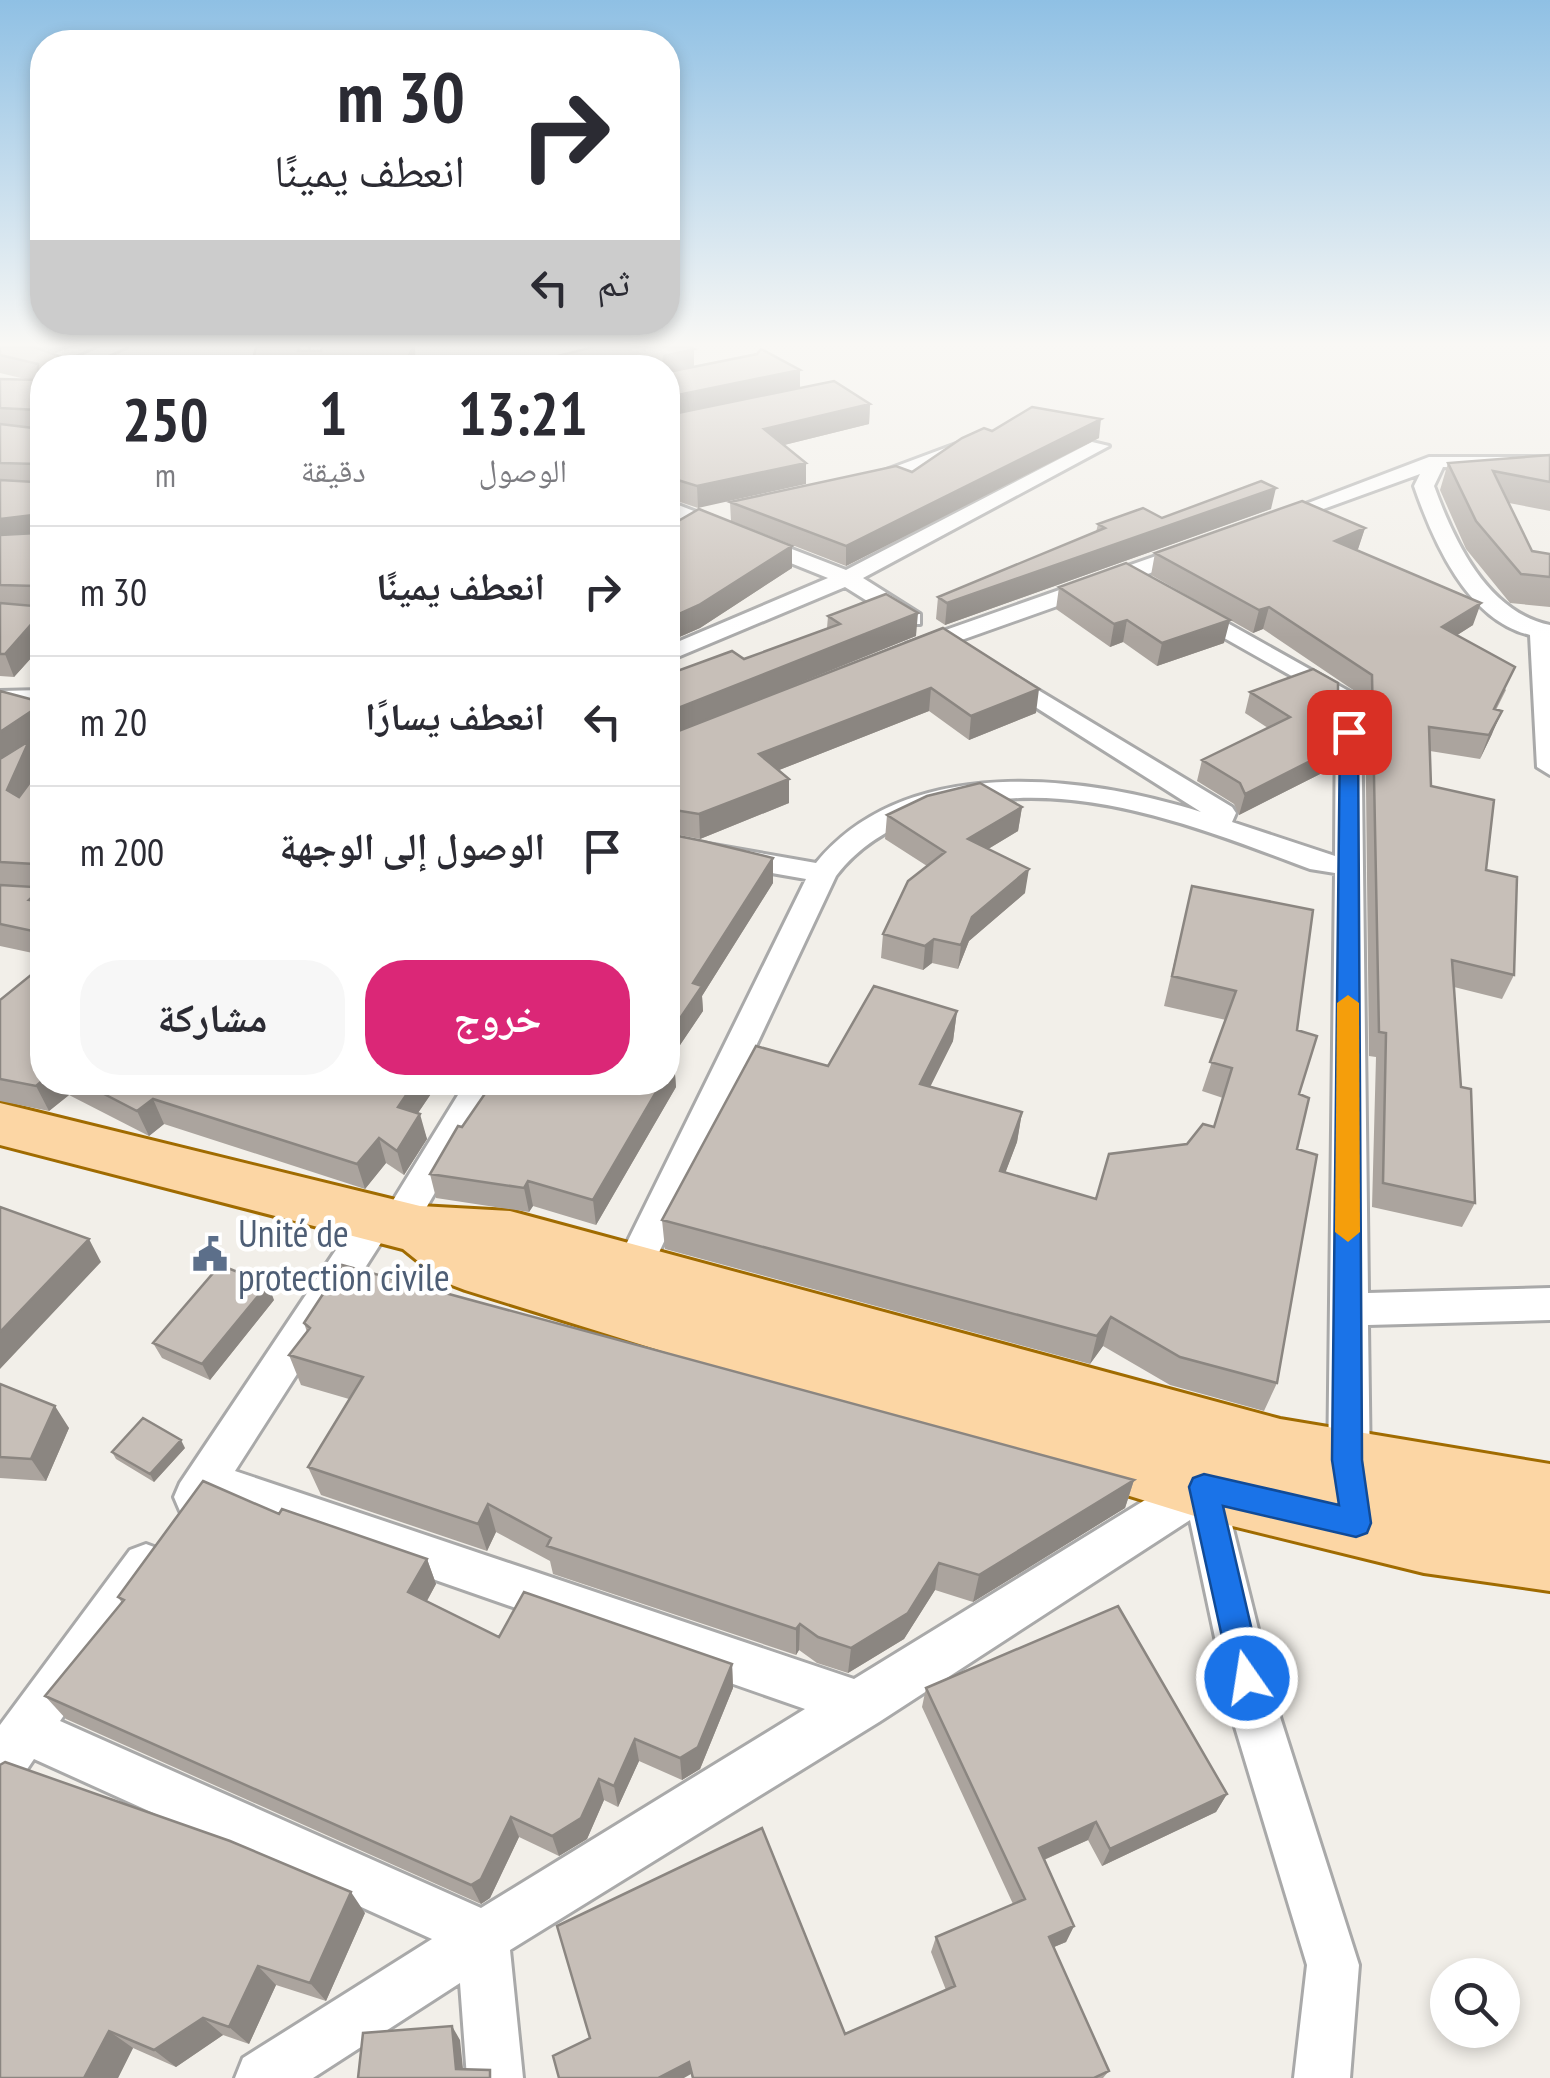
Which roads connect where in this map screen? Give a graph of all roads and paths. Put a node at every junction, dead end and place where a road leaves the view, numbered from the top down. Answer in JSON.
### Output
{"nodes":[{"id":1,"x":968,"y":444,"type":"edge"},
{"id":2,"x":1099,"y":446,"type":"edge"},
{"id":3,"x":1436,"y":461,"type":"junction"},
{"id":4,"x":1550,"y":463,"type":"edge"},
{"id":5,"x":840,"y":487,"type":"edge"},
{"id":6,"x":731,"y":511,"type":"edge"},
{"id":7,"x":680,"y":517,"type":"edge"},
{"id":8,"x":690,"y":524,"type":"junction"},
{"id":9,"x":1254,"y":528,"type":"edge"},
{"id":10,"x":1218,"y":541,"type":"edge"},
{"id":11,"x":1126,"y":574,"type":"junction"},
{"id":12,"x":848,"y":578,"type":"junction"},
{"id":13,"x":1546,"y":632,"type":"edge"},
{"id":14,"x":942,"y":638,"type":"junction"},
{"id":15,"x":680,"y":646,"type":"edge"},
{"id":16,"x":887,"y":660,"type":"edge"},
{"id":17,"x":30,"y":697,"type":"edge"},
{"id":18,"x":0,"y":698,"type":"edge"},
{"id":19,"x":30,"y":755,"type":"edge"},
{"id":20,"x":1550,"y":767,"type":"edge"},
{"id":21,"x":0,"y":778,"type":"edge"},
{"id":22,"x":1217,"y":826,"type":"junction"},
{"id":23,"x":680,"y":848,"type":"edge"},
{"id":24,"x":1348,"y":866,"type":"junction"},
{"id":25,"x":823,"y":873,"type":"junction"},
{"id":26,"x":474,"y":1095,"type":"edge"},
{"id":27,"x":0,"y":1124,"type":"edge"},
{"id":28,"x":399,"y":1224,"type":"junction"},
{"id":29,"x":633,"y":1269,"type":"junction"},
{"id":30,"x":1550,"y":1304,"type":"edge"},
{"id":31,"x":1347,"y":1310,"type":"junction"},
{"id":32,"x":1347,"y":1460,"type":"junction"},
{"id":33,"x":207,"y":1481,"type":"junction"},
{"id":34,"x":1204,"y":1487,"type":"junction"},
{"id":35,"x":1550,"y":1496,"type":"edge"},
{"id":36,"x":1356,"y":1523,"type":"junction"},
{"id":37,"x":1550,"y":1558,"type":"edge"},
{"id":38,"x":862,"y":1705,"type":"junction"},
{"id":39,"x":12,"y":1749,"type":"edge"},
{"id":40,"x":482,"y":1935,"type":"junction"},
{"id":41,"x":263,"y":2078,"type":"edge"},
{"id":42,"x":494,"y":2078,"type":"edge"},
{"id":43,"x":1322,"y":2078,"type":"edge"}],
"edges":[{"from":1,"to":5,"type":"street"},
{"from":2,"to":12,"type":"street"},
{"from":3,"to":4,"type":"street"},
{"from":3,"to":9,"type":"street"},
{"from":3,"to":13,"type":"street"},
{"from":6,"to":8,"type":"street"},
{"from":7,"to":8,"type":"street"},
{"from":8,"to":12,"type":"street"},
{"from":10,"to":11,"type":"street"},
{"from":11,"to":14,"type":"street"},
{"from":11,"to":24,"type":"street"},
{"from":12,"to":14,"type":"street"},
{"from":12,"to":15,"type":"street"},
{"from":13,"to":20,"type":"street"},
{"from":14,"to":16,"type":"street"},
{"from":14,"to":22,"type":"street"},
{"from":17,"to":18,"type":"street"},
{"from":19,"to":21,"type":"street"},
{"from":22,"to":24,"type":"street"},
{"from":22,"to":25,"type":"street"},
{"from":23,"to":25,"type":"street"},
{"from":24,"to":31,"type":"street"},
{"from":25,"to":29,"type":"street"},
{"from":26,"to":28,"type":"street"},
{"from":27,"to":28,"type":"main road"},
{"from":28,"to":29,"type":"main road"},
{"from":28,"to":33,"type":"street"},
{"from":28,"to":34,"type":"main road"},
{"from":29,"to":32,"type":"main road"},
{"from":30,"to":31,"type":"street"},
{"from":31,"to":32,"type":"street"},
{"from":32,"to":35,"type":"main road"},
{"from":32,"to":36,"type":"street"},
{"from":33,"to":38,"type":"street"},
{"from":33,"to":39,"type":"street"},
{"from":34,"to":36,"type":"main road"},
{"from":34,"to":38,"type":"street"},
{"from":34,"to":43,"type":"street"},
{"from":36,"to":37,"type":"main road"},
{"from":38,"to":40,"type":"street"},
{"from":39,"to":40,"type":"street"},
{"from":40,"to":41,"type":"street"},
{"from":40,"to":42,"type":"street"}]}
